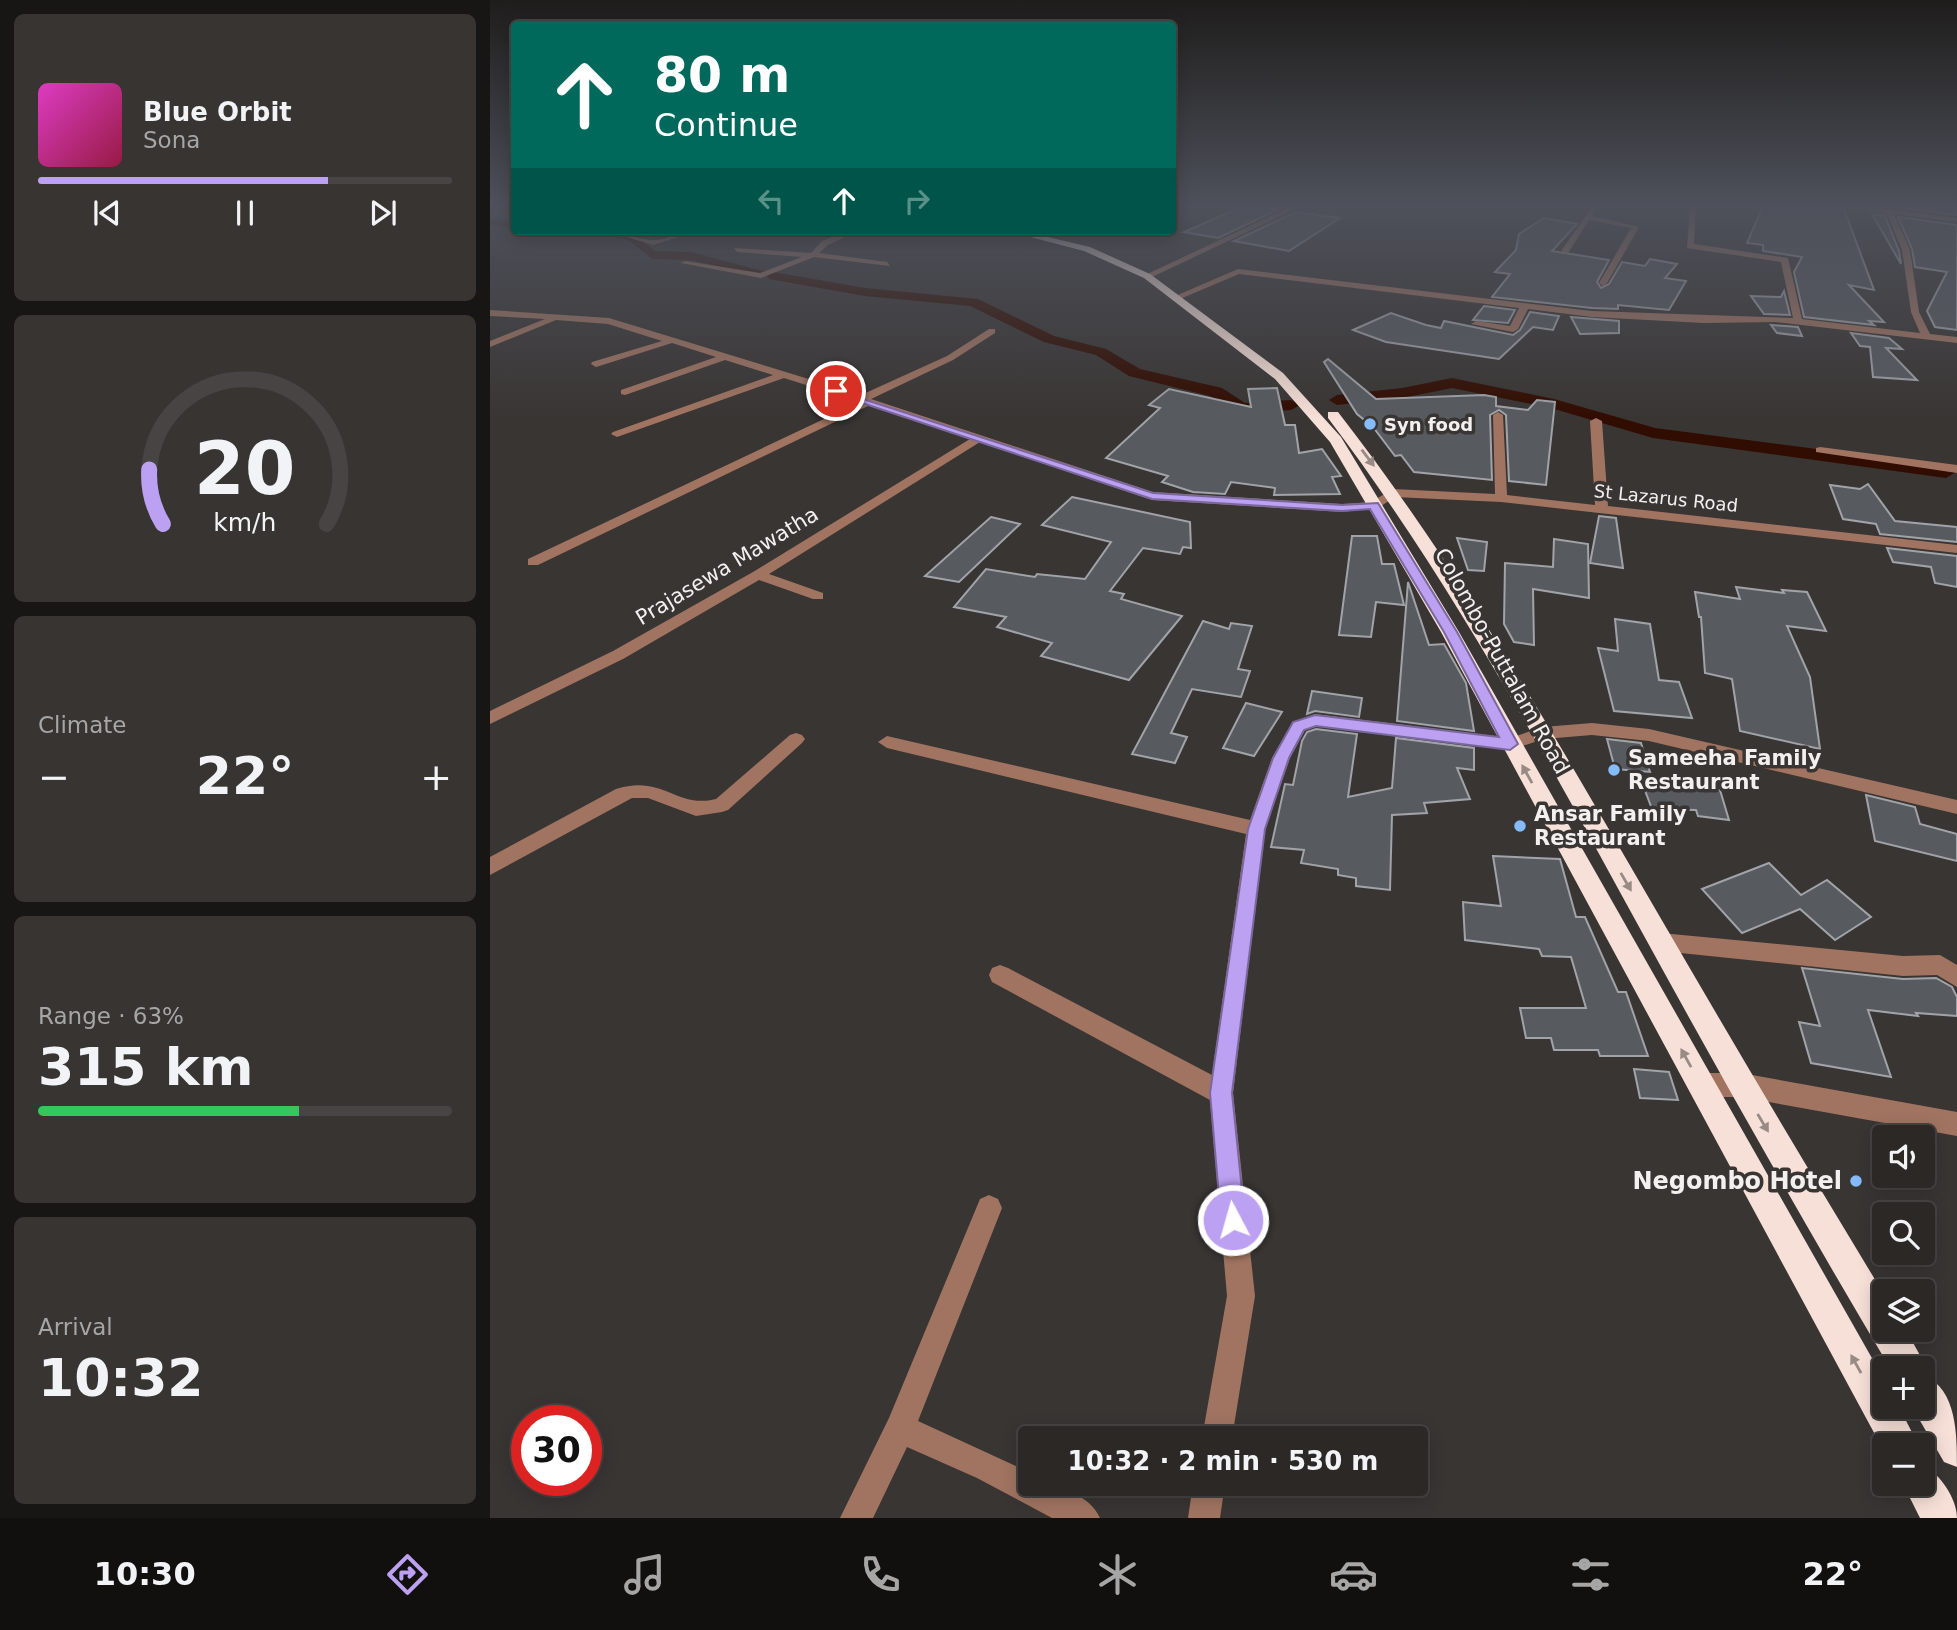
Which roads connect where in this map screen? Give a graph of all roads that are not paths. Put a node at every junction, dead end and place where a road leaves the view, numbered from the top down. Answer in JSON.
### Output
{"nodes":[{"id":1,"x":1156,"y":277,"type":"edge"},
{"id":2,"x":1224,"y":277,"type":"edge"},
{"id":3,"x":1284,"y":277,"type":"edge"},
{"id":4,"x":1607,"y":277,"type":"edge"},
{"id":5,"x":1789,"y":277,"type":"edge"},
{"id":6,"x":1910,"y":277,"type":"edge"},
{"id":7,"x":1603,"y":283,"type":"dead end"},
{"id":8,"x":1182,"y":295,"type":"junction"},
{"id":9,"x":1524,"y":307,"type":"junction"},
{"id":10,"x":490,"y":313,"type":"edge"},
{"id":11,"x":557,"y":318,"type":"junction"},
{"id":12,"x":1798,"y":321,"type":"junction"},
{"id":13,"x":1476,"y":324,"type":"dead end"},
{"id":14,"x":992,"y":331,"type":"dead end"},
{"id":15,"x":1926,"y":335,"type":"junction"},
{"id":16,"x":1957,"y":340,"type":"edge"},
{"id":17,"x":670,"y":341,"type":"junction"},
{"id":18,"x":490,"y":344,"type":"edge"},
{"id":19,"x":722,"y":358,"type":"junction"},
{"id":20,"x":596,"y":364,"type":"dead end"},
{"id":21,"x":783,"y":375,"type":"junction"},
{"id":22,"x":625,"y":392,"type":"dead end"},
{"id":23,"x":865,"y":400,"type":"junction"},
{"id":24,"x":1498,"y":415,"type":"dead end"},
{"id":25,"x":1595,"y":421,"type":"dead end"},
{"id":26,"x":617,"y":434,"type":"dead end"},
{"id":27,"x":979,"y":438,"type":"junction"},
{"id":28,"x":1820,"y":450,"type":"dead end"},
{"id":29,"x":1957,"y":469,"type":"edge"},
{"id":30,"x":1502,"y":498,"type":"junction"},
{"id":31,"x":1383,"y":499,"type":"junction"},
{"id":32,"x":1602,"y":508,"type":"junction"},
{"id":33,"x":1957,"y":549,"type":"edge"},
{"id":34,"x":533,"y":562,"type":"dead end"},
{"id":35,"x":758,"y":575,"type":"junction"},
{"id":36,"x":818,"y":596,"type":"dead end"},
{"id":37,"x":490,"y":718,"type":"edge"},
{"id":38,"x":1543,"y":733,"type":"junction"},
{"id":39,"x":796,"y":739,"type":"dead end"},
{"id":40,"x":887,"y":742,"type":"dead end"},
{"id":41,"x":1510,"y":744,"type":"junction"},
{"id":42,"x":1957,"y":807,"type":"edge"},
{"id":43,"x":1256,"y":829,"type":"junction"},
{"id":44,"x":490,"y":867,"type":"edge"},
{"id":45,"x":1661,"y":942,"type":"junction"},
{"id":46,"x":1000,"y":975,"type":"dead end"},
{"id":47,"x":1957,"y":977,"type":"edge"},
{"id":48,"x":1700,"y":1085,"type":"junction"},
{"id":49,"x":1741,"y":1085,"type":"junction"},
{"id":50,"x":1221,"y":1093,"type":"junction"},
{"id":51,"x":1957,"y":1124,"type":"edge"},
{"id":52,"x":989,"y":1208,"type":"dead end"},
{"id":53,"x":1872,"y":1307,"type":"edge"},
{"id":54,"x":1935,"y":1412,"type":"edge"},
{"id":55,"x":1219,"y":1426,"type":"edge"},
{"id":56,"x":900,"y":1429,"type":"junction"},
{"id":57,"x":1893,"y":1433,"type":"edge"},
{"id":58,"x":1957,"y":1449,"type":"edge"},
{"id":59,"x":1207,"y":1496,"type":"edge"},
{"id":60,"x":1929,"y":1496,"type":"edge"},
{"id":61,"x":856,"y":1518,"type":"edge"},
{"id":62,"x":1084,"y":1518,"type":"edge"},
{"id":63,"x":1204,"y":1518,"type":"edge"},
{"id":64,"x":1941,"y":1518,"type":"edge"}],
"edges":[{"from":1,"to":8,"type":"highway","name":"Colombo-Puttalam Road"},
{"from":2,"to":8,"type":"street"},
{"from":3,"to":9,"type":"street"},
{"from":4,"to":7,"type":"street"},
{"from":5,"to":12,"type":"street"},
{"from":6,"to":15,"type":"street"},
{"from":8,"to":31,"type":"highway","name":"Colombo-Puttalam Road"},
{"from":9,"to":12,"type":"street"},
{"from":9,"to":13,"type":"street"},
{"from":10,"to":11,"type":"street","name":"St Lazarus Road"},
{"from":11,"to":17,"type":"street","name":"St Lazarus Road"},
{"from":11,"to":18,"type":"street"},
{"from":12,"to":15,"type":"street"},
{"from":14,"to":23,"type":"street"},
{"from":15,"to":16,"type":"street"},
{"from":17,"to":19,"type":"street","name":"St Lazarus Road"},
{"from":17,"to":20,"type":"street"},
{"from":19,"to":21,"type":"street","name":"St Lazarus Road"},
{"from":19,"to":22,"type":"street"},
{"from":21,"to":23,"type":"street","name":"St Lazarus Road"},
{"from":21,"to":26,"type":"street"},
{"from":23,"to":27,"type":"street","name":"St Lazarus Road"},
{"from":23,"to":34,"type":"street"},
{"from":24,"to":30,"type":"street"},
{"from":25,"to":32,"type":"street"},
{"from":27,"to":31,"type":"street","name":"St Lazarus Road"},
{"from":27,"to":35,"type":"street","name":"Prajasewa Mawatha"},
{"from":28,"to":29,"type":"street"},
{"from":30,"to":31,"type":"street","name":"St Lazarus Road"},
{"from":30,"to":32,"type":"street","name":"St Lazarus Road"},
{"from":31,"to":38,"type":"highway","name":"Colombo-Puttalam Road"},
{"from":31,"to":41,"type":"highway","name":"Colombo-Puttalam Road"},
{"from":32,"to":33,"type":"street","name":"St Lazarus Road"},
{"from":35,"to":36,"type":"street"},
{"from":35,"to":37,"type":"street","name":"Prajasewa Mawatha"},
{"from":38,"to":41,"type":"street"},
{"from":38,"to":42,"type":"street"},
{"from":38,"to":45,"type":"highway","name":"Colombo-Puttalam Road","one_way":true},
{"from":39,"to":44,"type":"street"},
{"from":40,"to":43,"type":"street"},
{"from":41,"to":43,"type":"street"},
{"from":48,"to":41,"type":"highway","name":"Colombo-Puttalam Road","one_way":true},
{"from":43,"to":50,"type":"street"},
{"from":45,"to":47,"type":"street"},
{"from":45,"to":49,"type":"highway","name":"Colombo-Puttalam Road"},
{"from":46,"to":50,"type":"street"},
{"from":48,"to":49,"type":"street"},
{"from":57,"to":48,"type":"highway","name":"Colombo-Puttalam Road","one_way":true},
{"from":49,"to":51,"type":"street"},
{"from":49,"to":53,"type":"highway","name":"Colombo-Puttalam Road","one_way":true},
{"from":50,"to":55,"type":"street"},
{"from":52,"to":56,"type":"street"},
{"from":54,"to":58,"type":"highway"},
{"from":56,"to":61,"type":"street"},
{"from":56,"to":62,"type":"street"},
{"from":59,"to":63,"type":"street"},
{"from":60,"to":64,"type":"highway"}]}
